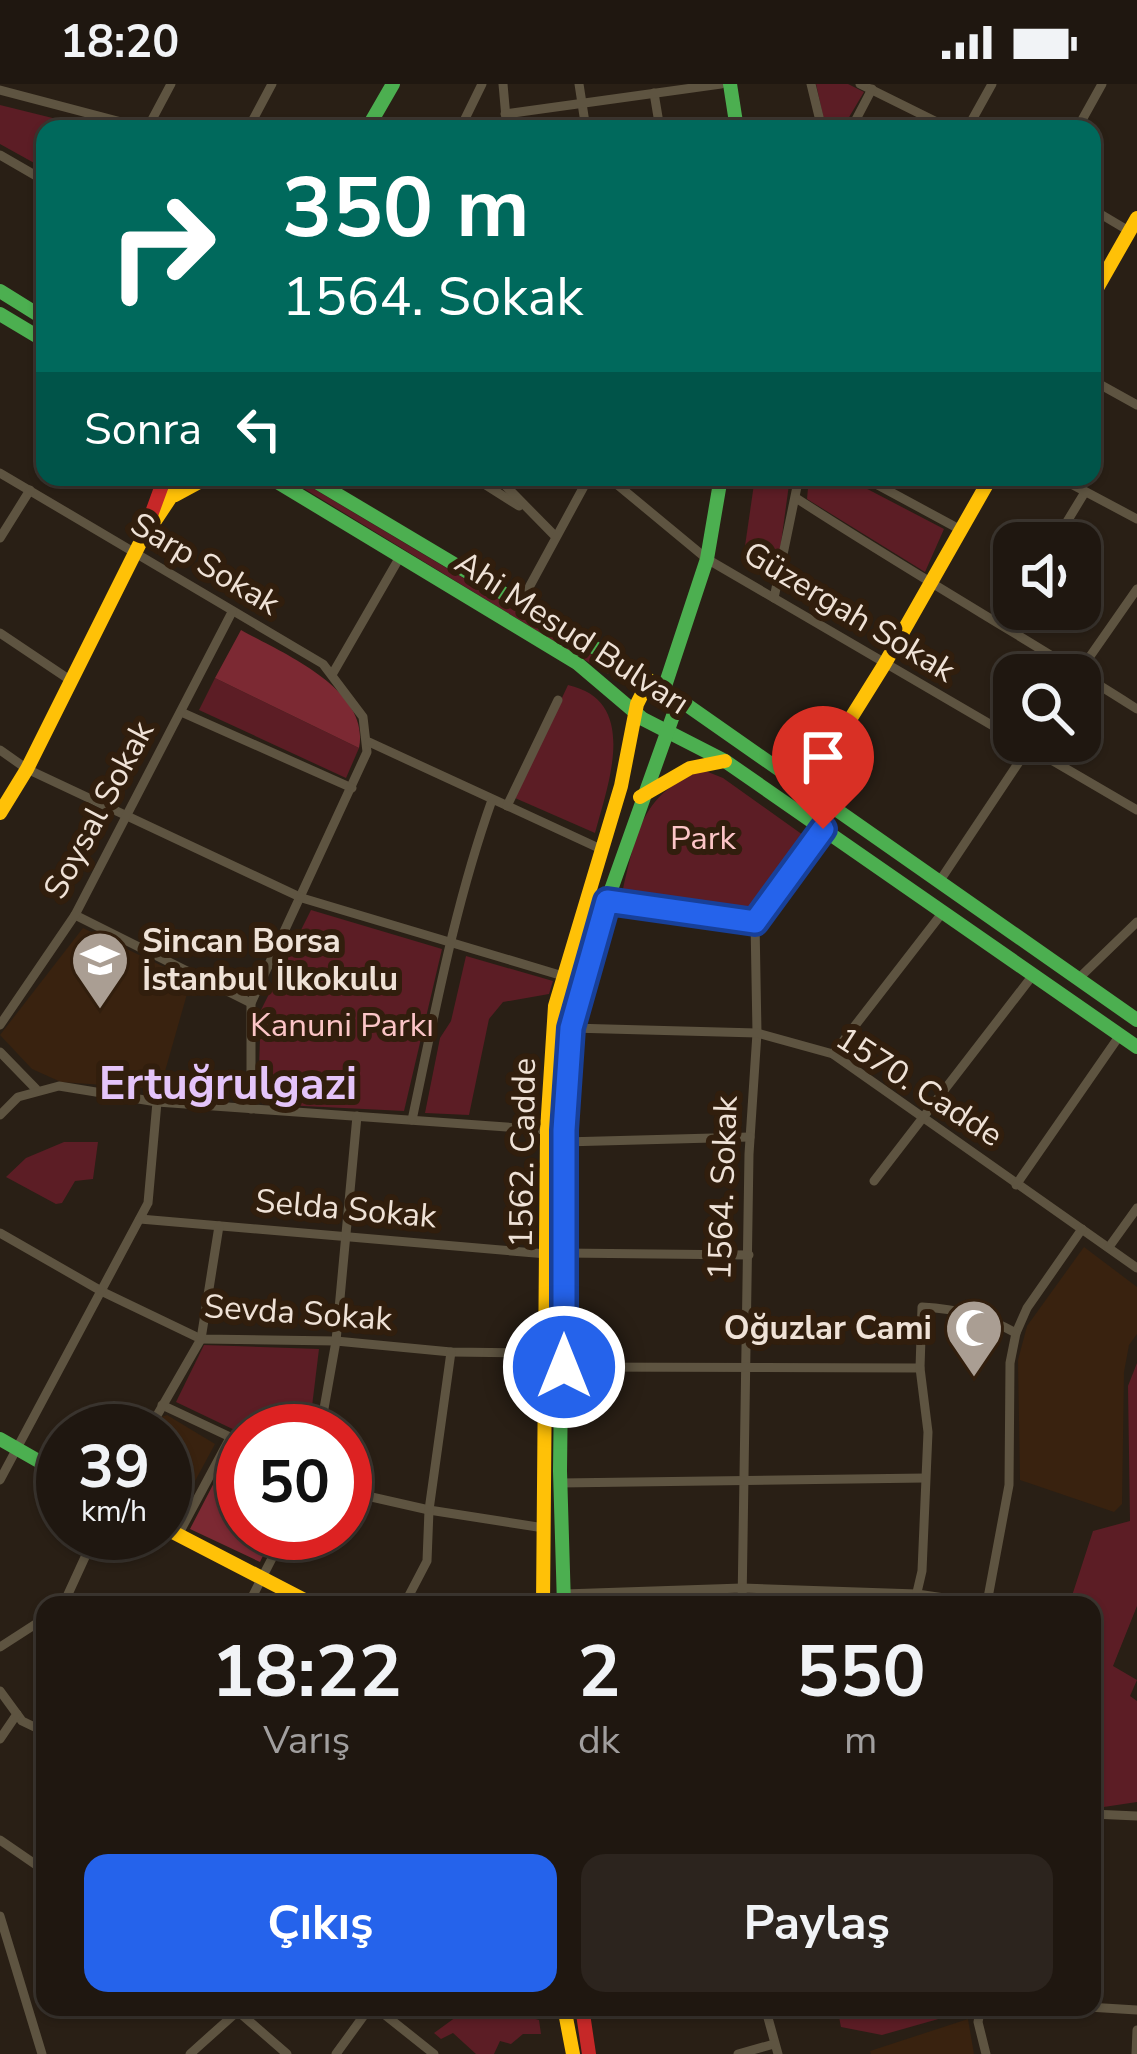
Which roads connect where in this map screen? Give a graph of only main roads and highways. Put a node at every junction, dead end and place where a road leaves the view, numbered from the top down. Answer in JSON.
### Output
{"nodes":[{"id":1,"x":393,"y":84,"type":"edge"},
{"id":2,"x":725,"y":84,"type":"edge"},
{"id":3,"x":373,"y":120,"type":"edge"},
{"id":4,"x":735,"y":120,"type":"edge"},
{"id":5,"x":1133,"y":225,"type":"edge"},
{"id":6,"x":1101,"y":281,"type":"edge"},
{"id":7,"x":0,"y":291,"type":"edge"},
{"id":8,"x":36,"y":313,"type":"edge"},
{"id":9,"x":0,"y":314,"type":"edge"},
{"id":10,"x":36,"y":336,"type":"edge"},
{"id":11,"x":162,"y":486,"type":"edge"},
{"id":12,"x":178,"y":486,"type":"edge"},
{"id":13,"x":192,"y":486,"type":"edge"},
{"id":14,"x":284,"y":486,"type":"edge"},
{"id":15,"x":324,"y":486,"type":"edge"},
{"id":16,"x":719,"y":486,"type":"edge"},
{"id":17,"x":986,"y":486,"type":"edge"},
{"id":18,"x":171,"y":498,"type":"junction"},
{"id":19,"x":136,"y":549,"type":"junction"},
{"id":20,"x":649,"y":680,"type":"junction"},
{"id":21,"x":664,"y":688,"type":"junction"},
{"id":22,"x":679,"y":699,"type":"junction"},
{"id":23,"x":635,"y":713,"type":"junction"},
{"id":24,"x":667,"y":731,"type":"junction"},
{"id":25,"x":725,"y":761,"type":"junction"},
{"id":26,"x":806,"y":790,"type":"junction"},
{"id":27,"x":640,"y":797,"type":"junction"},
{"id":28,"x":0,"y":813,"type":"edge"},
{"id":29,"x":1137,"y":1020,"type":"edge"},
{"id":30,"x":1137,"y":1047,"type":"edge"},
{"id":31,"x":556,"y":1253,"type":"junction"},
{"id":32,"x":0,"y":1439,"type":"edge"},
{"id":33,"x":36,"y":1460,"type":"edge"},
{"id":34,"x":192,"y":1542,"type":"edge"},
{"id":35,"x":296,"y":1596,"type":"edge"},
{"id":36,"x":543,"y":1596,"type":"edge"},
{"id":37,"x":564,"y":1596,"type":"edge"},
{"id":38,"x":566,"y":2016,"type":"edge"},
{"id":39,"x":583,"y":2016,"type":"edge"},
{"id":40,"x":573,"y":2054,"type":"edge"},
{"id":41,"x":589,"y":2054,"type":"edge"}],
"edges":[{"from":1,"to":3,"type":"main road"},
{"from":2,"to":4,"type":"main road"},
{"from":5,"to":6,"type":"main road"},
{"from":7,"to":8,"type":"main road"},
{"from":9,"to":10,"type":"main road"},
{"from":11,"to":19,"type":"main road"},
{"from":12,"to":18,"type":"main road"},
{"from":13,"to":18,"type":"main road"},
{"from":14,"to":23,"type":"main road","name":"Ahi Mesud Bulvarı"},
{"from":15,"to":20,"type":"main road","name":"Ahi Mesud Bulvarı"},
{"from":16,"to":21,"type":"main road"},
{"from":17,"to":26,"type":"main road"},
{"from":18,"to":19,"type":"main road"},
{"from":19,"to":28,"type":"main road"},
{"from":20,"to":21,"type":"main road","name":"Ahi Mesud Bulvarı"},
{"from":20,"to":23,"type":"main road","name":"1562. Cadde"},
{"from":21,"to":22,"type":"main road","name":"Ahi Mesud Bulvarı"},
{"from":22,"to":24,"type":"main road","name":"1562. Cadde"},
{"from":22,"to":26,"type":"main road","name":"Ahi Mesud Bulvarı"},
{"from":23,"to":24,"type":"main road","name":"Ahi Mesud Bulvarı"},
{"from":23,"to":31,"type":"main road","name":"1562. Cadde"},
{"from":24,"to":25,"type":"main road","name":"Ahi Mesud Bulvarı"},
{"from":24,"to":27,"type":"main road","name":"1562. Cadde"},
{"from":25,"to":27,"type":"main road"},
{"from":25,"to":30,"type":"main road","name":"Ahi Mesud Bulvarı"},
{"from":26,"to":29,"type":"main road","name":"Ahi Mesud Bulvarı"},
{"from":27,"to":31,"type":"main road","name":"1562. Cadde"},
{"from":31,"to":36,"type":"main road","name":"1562. Cadde"},
{"from":31,"to":37,"type":"main road","name":"1562. Cadde"},
{"from":32,"to":33,"type":"main road"},
{"from":34,"to":35,"type":"main road"},
{"from":38,"to":40,"type":"main road"},
{"from":39,"to":41,"type":"main road"}]}
